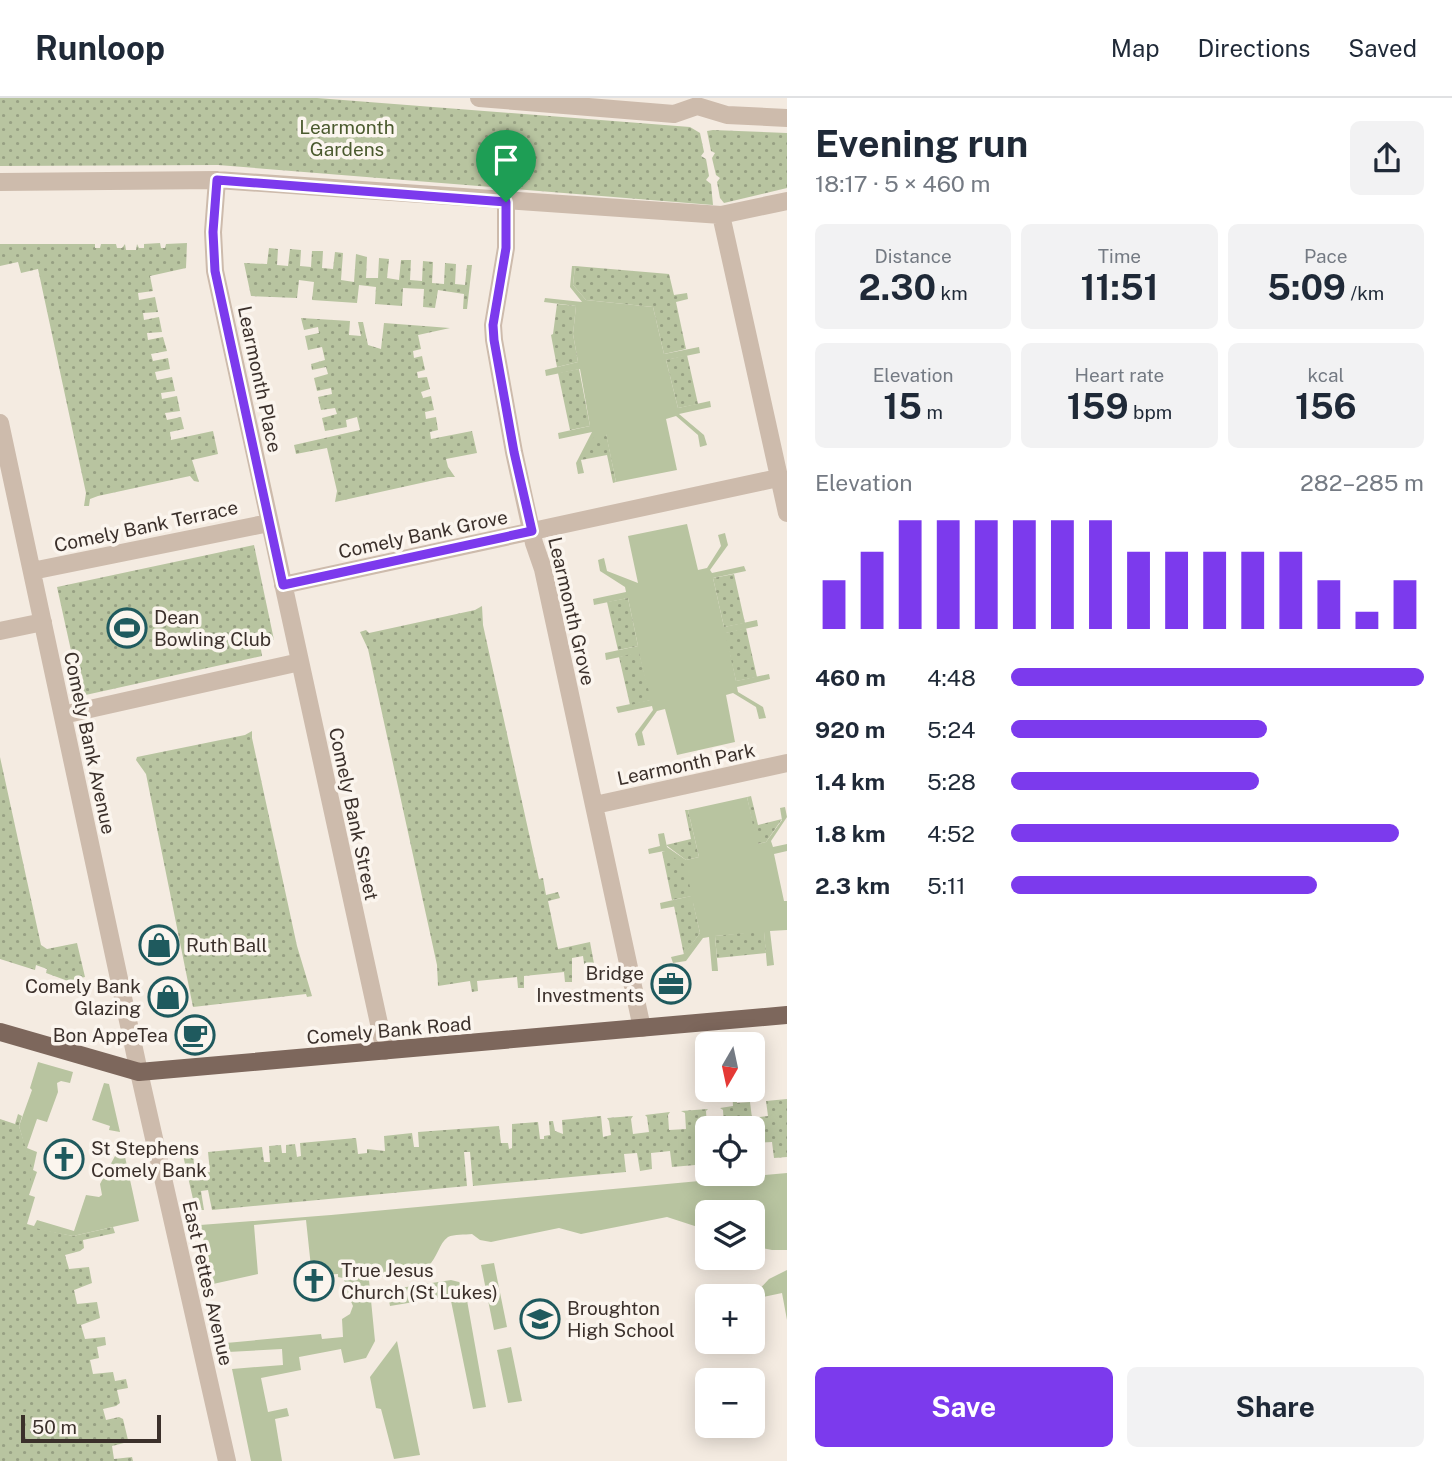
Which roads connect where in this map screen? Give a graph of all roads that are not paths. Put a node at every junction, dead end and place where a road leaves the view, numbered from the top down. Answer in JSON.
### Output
{"nodes":[{"id":1,"x":478,"y":98,"type":"edge"},
{"id":2,"x":696,"y":102,"type":"edge"},
{"id":3,"x":787,"y":118,"type":"edge"},
{"id":4,"x":217,"y":180,"type":"junction"},
{"id":5,"x":0,"y":182,"type":"edge"},
{"id":6,"x":787,"y":201,"type":"edge"},
{"id":7,"x":506,"y":202,"type":"junction"},
{"id":8,"x":721,"y":215,"type":"junction"},
{"id":9,"x":0,"y":422,"type":"edge"},
{"id":10,"x":778,"y":478,"type":"junction"},
{"id":11,"x":787,"y":513,"type":"edge"},
{"id":12,"x":269,"y":523,"type":"junction"},
{"id":13,"x":532,"y":531,"type":"junction"},
{"id":14,"x":32,"y":571,"type":"junction"},
{"id":15,"x":283,"y":585,"type":"junction"},
{"id":16,"x":43,"y":622,"type":"junction"},
{"id":17,"x":0,"y":631,"type":"edge"},
{"id":18,"x":300,"y":662,"type":"junction"},
{"id":19,"x":63,"y":715,"type":"junction"},
{"id":20,"x":787,"y":763,"type":"edge"},
{"id":21,"x":595,"y":805,"type":"junction"},
{"id":22,"x":787,"y":1015,"type":"edge"},
{"id":23,"x":642,"y":1028,"type":"junction"},
{"id":24,"x":0,"y":1032,"type":"edge"},
{"id":25,"x":385,"y":1051,"type":"junction"},
{"id":26,"x":139,"y":1072,"type":"junction"},
{"id":27,"x":227,"y":1461,"type":"edge"}],
"edges":[{"from":1,"to":2,"type":"street"},
{"from":2,"to":3,"type":"street"},
{"from":4,"to":5,"type":"street"},
{"from":4,"to":7,"type":"street"},
{"from":4,"to":12,"type":"street","name":"Learmonth Place"},
{"from":6,"to":8,"type":"street"},
{"from":7,"to":8,"type":"street"},
{"from":7,"to":13,"type":"street","name":"Learmonth Grove"},
{"from":8,"to":10,"type":"street"},
{"from":9,"to":14,"type":"street","name":"Comely Bank Avenue"},
{"from":10,"to":11,"type":"street"},
{"from":10,"to":13,"type":"street","name":"Comely Bank Grove"},
{"from":12,"to":14,"type":"street","name":"Comely Bank Terrace"},
{"from":12,"to":15,"type":"street","name":"Learmonth Place"},
{"from":13,"to":15,"type":"street","name":"Comely Bank Grove"},
{"from":13,"to":21,"type":"street","name":"Learmonth Grove"},
{"from":14,"to":16,"type":"street","name":"Comely Bank Avenue"},
{"from":15,"to":18,"type":"street","name":"Comely Bank Street"},
{"from":16,"to":17,"type":"street"},
{"from":16,"to":19,"type":"street","name":"Comely Bank Avenue"},
{"from":18,"to":19,"type":"street"},
{"from":18,"to":25,"type":"street","name":"Comely Bank Street"},
{"from":19,"to":26,"type":"street","name":"Comely Bank Avenue"},
{"from":20,"to":21,"type":"street","name":"Learmonth Park"},
{"from":21,"to":23,"type":"street","name":"Learmonth Grove"},
{"from":22,"to":23,"type":"main road","name":"Comely Bank Road"},
{"from":23,"to":25,"type":"main road","name":"Comely Bank Road"},
{"from":24,"to":26,"type":"main road","name":"Comely Bank Road"},
{"from":25,"to":26,"type":"main road","name":"Comely Bank Road"},
{"from":26,"to":27,"type":"street","name":"East Fettes Avenue"}]}
